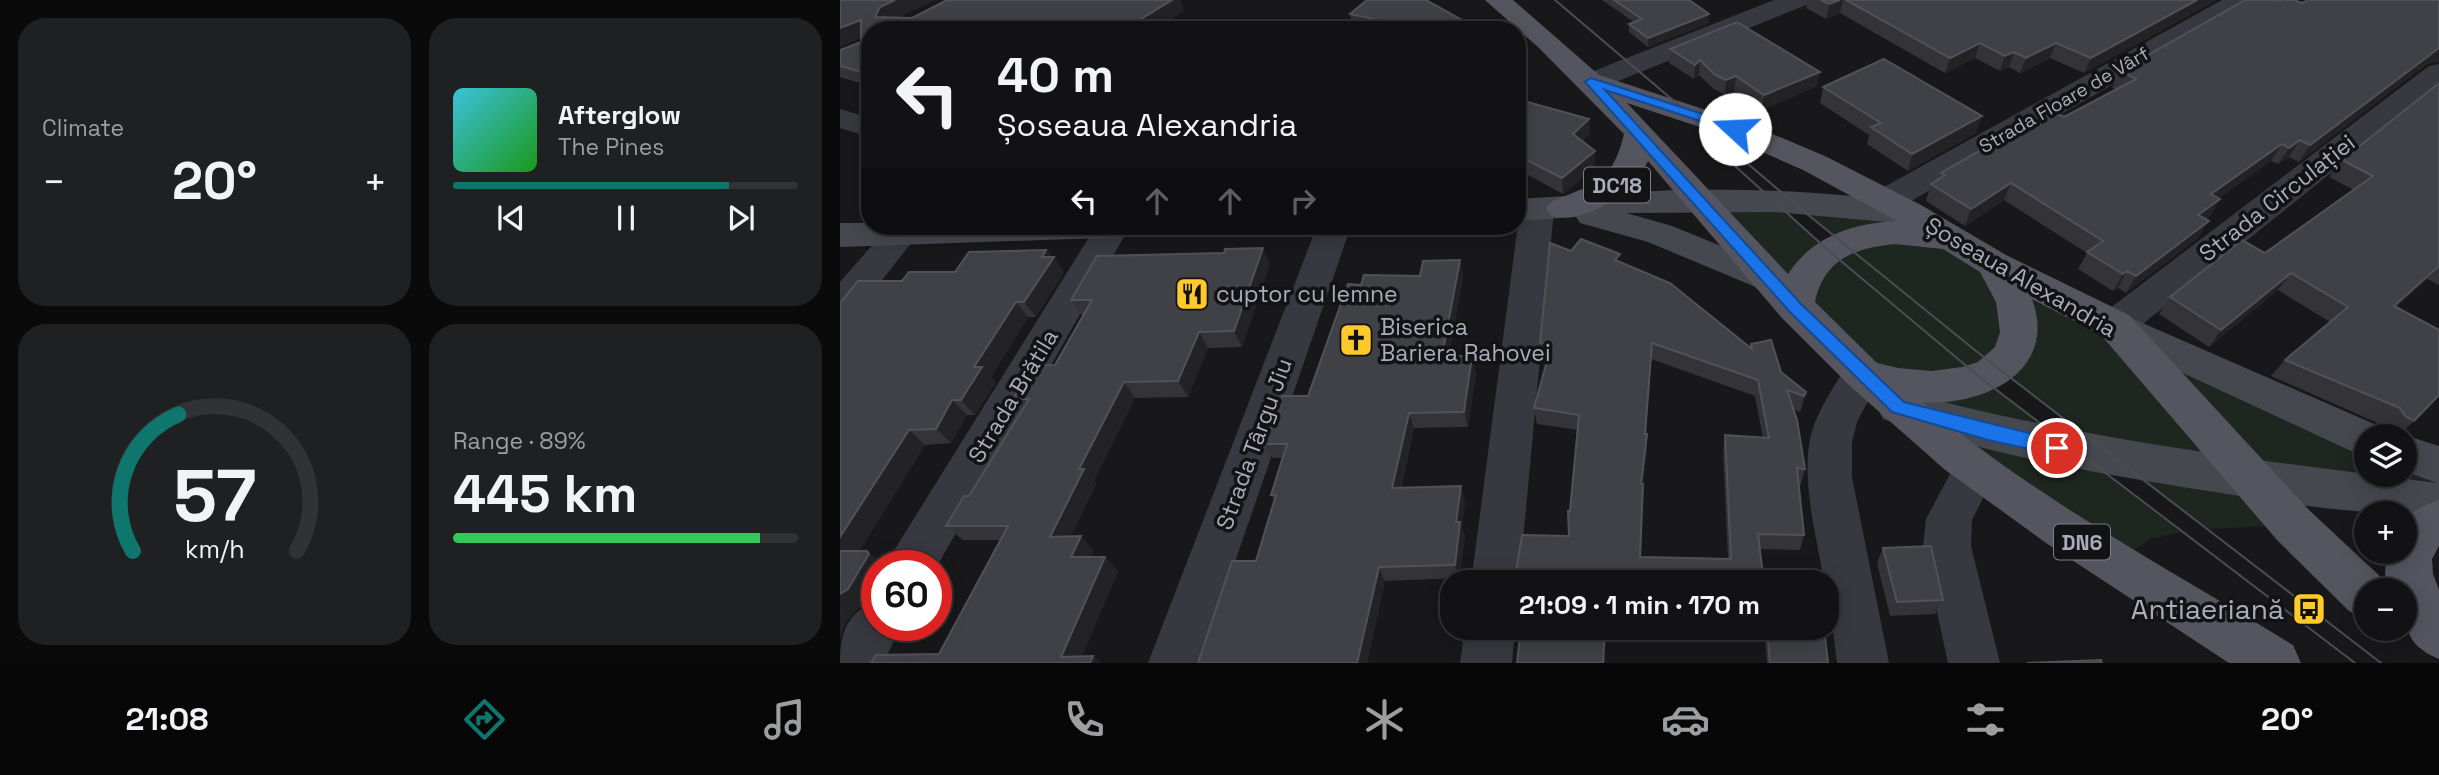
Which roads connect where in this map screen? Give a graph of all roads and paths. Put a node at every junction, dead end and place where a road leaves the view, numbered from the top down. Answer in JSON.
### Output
{"nodes":[{"id":1,"x":1498,"y":0,"type":"edge"},
{"id":2,"x":1797,"y":0,"type":"edge"},
{"id":3,"x":2241,"y":0,"type":"edge"},
{"id":4,"x":1522,"y":21,"type":"edge"},
{"id":5,"x":1526,"y":25,"type":"edge"},
{"id":6,"x":2439,"y":72,"type":"edge"},
{"id":7,"x":1591,"y":82,"type":"junction"},
{"id":8,"x":840,"y":118,"type":"edge"},
{"id":9,"x":861,"y":125,"type":"edge"},
{"id":10,"x":1639,"y":133,"type":"junction"},
{"id":11,"x":1700,"y":200,"type":"junction"},
{"id":12,"x":1898,"y":206,"type":"junction"},
{"id":13,"x":1539,"y":209,"type":"edge"},
{"id":14,"x":840,"y":234,"type":"edge"},
{"id":15,"x":861,"y":234,"type":"edge"},
{"id":16,"x":900,"y":235,"type":"edge"},
{"id":17,"x":1108,"y":235,"type":"edge"},
{"id":18,"x":1331,"y":235,"type":"edge"},
{"id":19,"x":1960,"y":243,"type":"junction"},
{"id":20,"x":1993,"y":264,"type":"junction"},
{"id":21,"x":1770,"y":280,"type":"junction"},
{"id":22,"x":840,"y":307,"type":"edge"},
{"id":23,"x":1796,"y":308,"type":"junction"},
{"id":24,"x":2115,"y":325,"type":"junction"},
{"id":25,"x":1862,"y":374,"type":"junction"},
{"id":26,"x":1898,"y":407,"type":"junction"},
{"id":27,"x":2354,"y":434,"type":"edge"},
{"id":28,"x":2417,"y":457,"type":"edge"},
{"id":29,"x":2439,"y":465,"type":"edge"},
{"id":30,"x":1975,"y":470,"type":"junction"},
{"id":31,"x":2250,"y":478,"type":"junction"},
{"id":32,"x":2439,"y":503,"type":"edge"},
{"id":33,"x":2439,"y":520,"type":"edge"},
{"id":34,"x":921,"y":550,"type":"edge"},
{"id":35,"x":1497,"y":570,"type":"edge"},
{"id":36,"x":2354,"y":584,"type":"edge"},
{"id":37,"x":2439,"y":634,"type":"edge"},
{"id":38,"x":2417,"y":637,"type":"edge"},
{"id":39,"x":1489,"y":640,"type":"edge"},
{"id":40,"x":867,"y":641,"type":"edge"},
{"id":41,"x":2439,"y":654,"type":"edge"},
{"id":42,"x":853,"y":663,"type":"edge"},
{"id":43,"x":1174,"y":663,"type":"edge"},
{"id":44,"x":1486,"y":663,"type":"edge"},
{"id":45,"x":1863,"y":663,"type":"edge"},
{"id":46,"x":1974,"y":663,"type":"edge"},
{"id":47,"x":2275,"y":663,"type":"edge"}],
"edges":[{"from":1,"to":4,"type":"main road","name":"Șoseaua Alexandria","number":"DN6"},
{"from":2,"to":7,"type":"street"},
{"from":3,"to":12,"type":"street","name":"Strada Floare de Vârf"},
{"from":5,"to":7,"type":"main road","name":"Șoseaua Alexandria","number":"DN6"},
{"from":6,"to":24,"type":"street","name":"Strada Circulației"},
{"from":7,"to":10,"type":"main road","name":"Șoseaua Alexandria","number":"DN6"},
{"from":7,"to":12,"type":"main road","name":"Șoseaua Alexandria","number":"DN6"},
{"from":8,"to":9,"type":"street"},
{"from":10,"to":11,"type":"main road","name":"Șoseaua Alexandria","number":"DN6"},
{"from":10,"to":13,"type":"main road","number":"DC18"},
{"from":11,"to":12,"type":"main road","number":"DN6"},
{"from":11,"to":13,"type":"main road","number":"DC18"},
{"from":11,"to":21,"type":"main road","name":"Șoseaua Alexandria","number":"DN6"},
{"from":12,"to":19,"type":"main road","name":"Șoseaua Alexandria","number":"DN6"},
{"from":13,"to":21,"type":"main road","number":"DC18"},
{"from":13,"to":35,"type":"street"},
{"from":14,"to":15,"type":"main road"},
{"from":16,"to":22,"type":"street"},
{"from":17,"to":34,"type":"street","name":"Strada Brătila"},
{"from":18,"to":43,"type":"street","name":"Strada Târgu Jiu"},
{"from":19,"to":20,"type":"main road","name":"Șoseaua Alexandria","number":"DN6"},
{"from":19,"to":23,"type":"main road"},
{"from":20,"to":24,"type":"main road","name":"Șoseaua Alexandria","number":"DN6"},
{"from":20,"to":25,"type":"main road"},
{"from":21,"to":23,"type":"main road","name":"Șoseaua Alexandria","number":"DN6"},
{"from":23,"to":25,"type":"main road","name":"Șoseaua Alexandria","number":"DN6"},
{"from":24,"to":27,"type":"main road"},
{"from":24,"to":31,"type":"main road","name":"Șoseaua Alexandria","number":"DN6"},
{"from":25,"to":26,"type":"main road","name":"Șoseaua Alexandria","number":"DN6"},
{"from":25,"to":45,"type":"street"},
{"from":26,"to":30,"type":"main road","name":"Șoseaua Alexandria","number":"DN6"},
{"from":26,"to":31,"type":"main road","number":"DN6"},
{"from":28,"to":29,"type":"main road"},
{"from":30,"to":46,"type":"street"},
{"from":30,"to":47,"type":"main road","name":"Șoseaua Alexandria","number":"DN6"},
{"from":31,"to":32,"type":"main road"},
{"from":31,"to":36,"type":"main road","name":"Șoseaua Alexandria","number":"DN6"},
{"from":33,"to":37,"type":"main road"},
{"from":38,"to":41,"type":"main road"},
{"from":39,"to":44,"type":"street"},
{"from":40,"to":42,"type":"street"}]}
